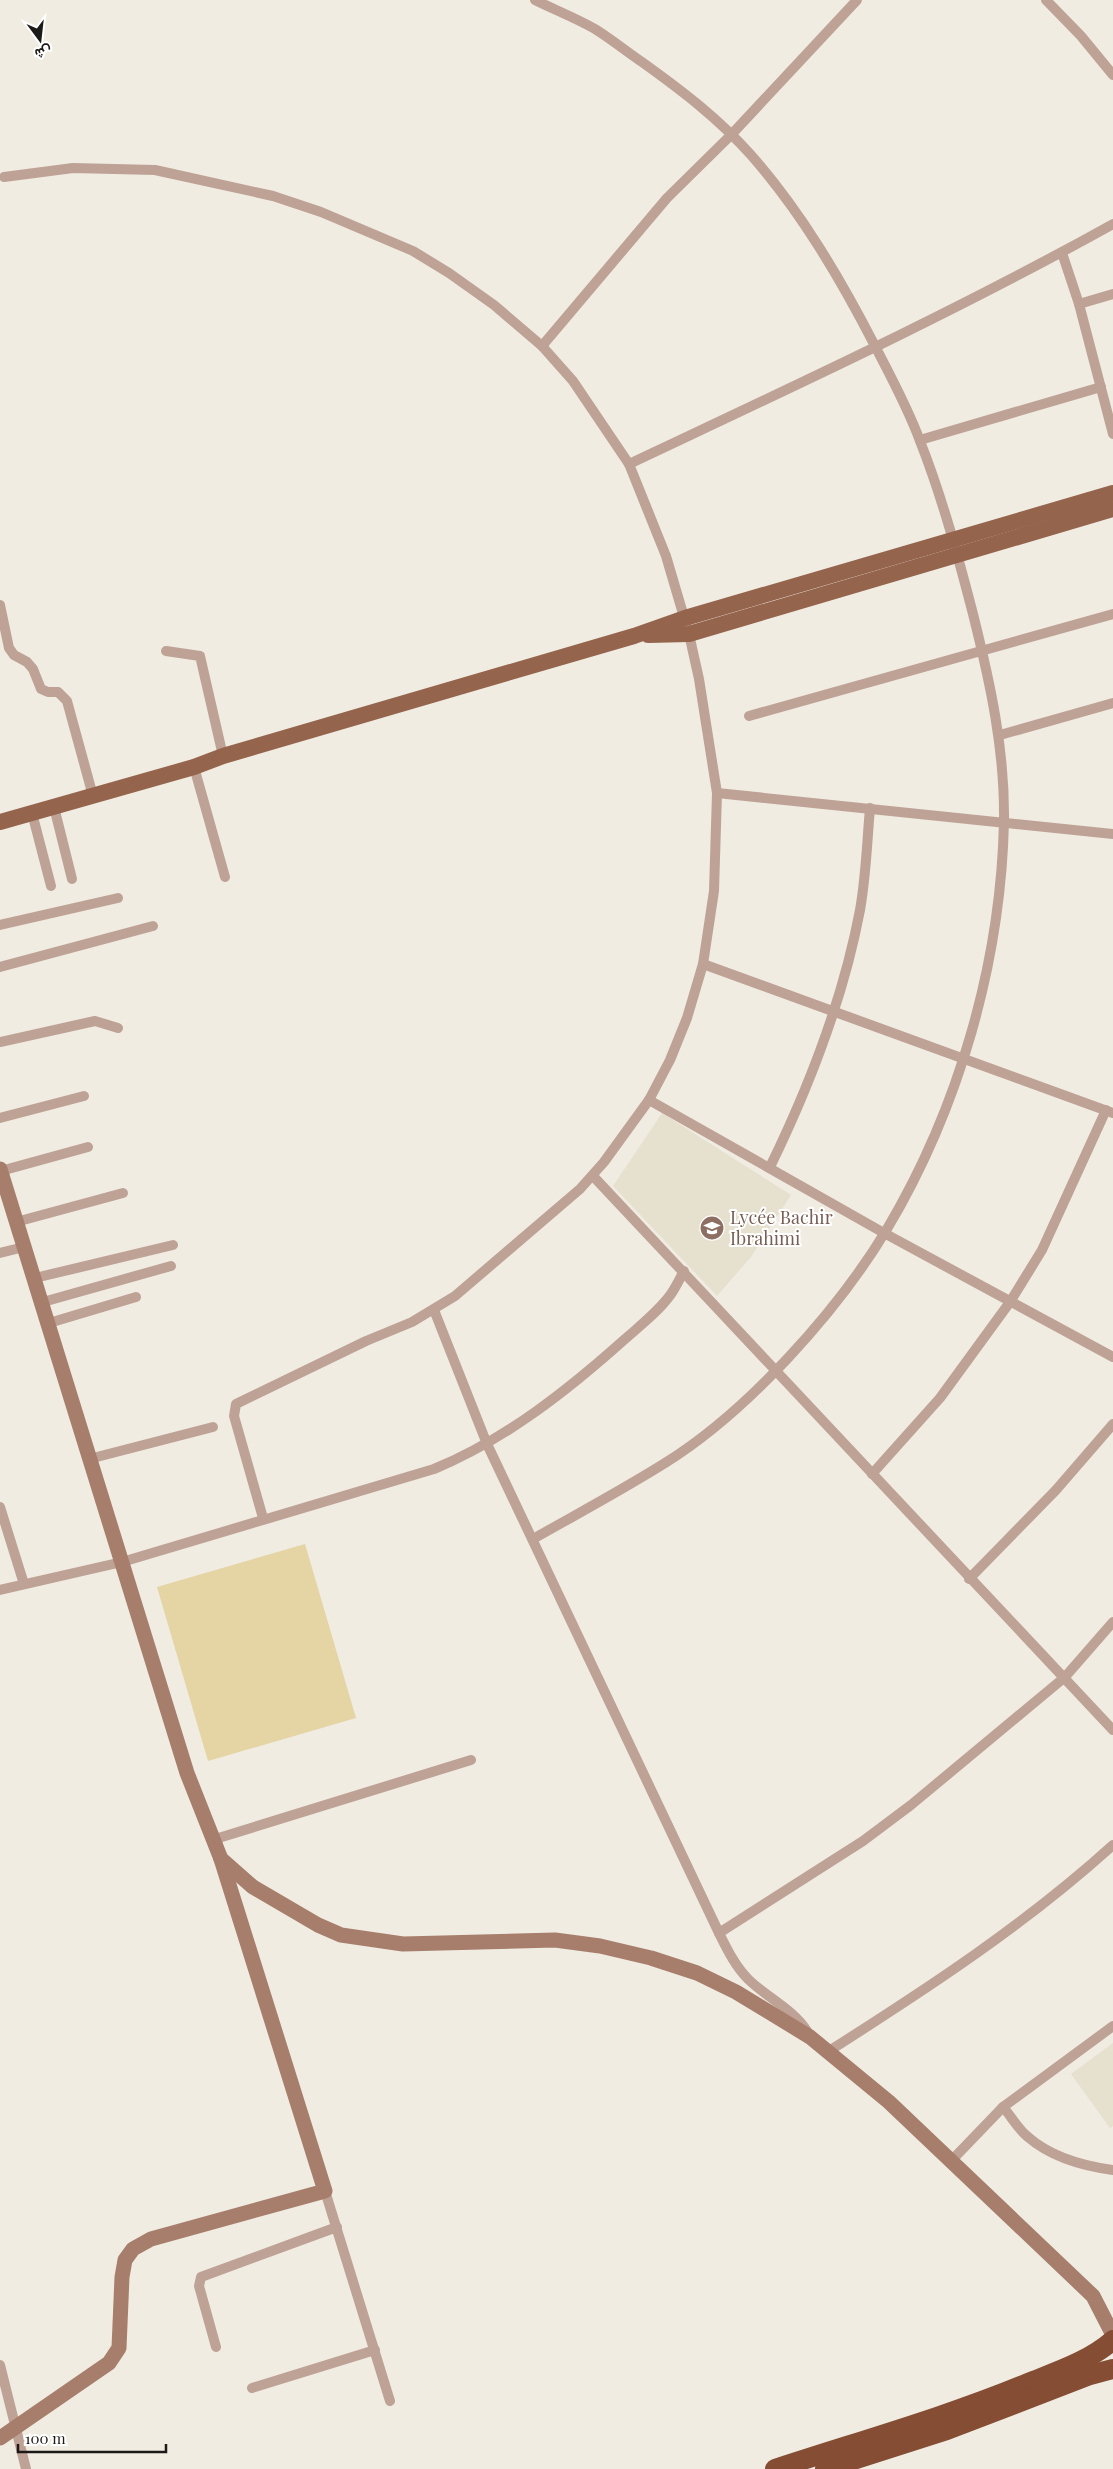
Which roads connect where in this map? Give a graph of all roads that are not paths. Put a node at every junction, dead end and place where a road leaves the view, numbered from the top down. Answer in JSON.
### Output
{"nodes":[{"id":1,"x":535,"y":0,"type":"edge"},
{"id":2,"x":857,"y":0,"type":"edge"},
{"id":3,"x":1046,"y":0,"type":"edge"},
{"id":4,"x":1113,"y":75,"type":"edge"},
{"id":5,"x":731,"y":135,"type":"junction"},
{"id":6,"x":4,"y":177,"type":"dead end"},
{"id":7,"x":1113,"y":224,"type":"edge"},
{"id":8,"x":1062,"y":253,"type":"junction"},
{"id":9,"x":1113,"y":294,"type":"edge"},
{"id":10,"x":1079,"y":304,"type":"junction"},
{"id":11,"x":542,"y":346,"type":"junction"},
{"id":12,"x":876,"y":348,"type":"junction"},
{"id":13,"x":1101,"y":387,"type":"junction"},
{"id":14,"x":1113,"y":434,"type":"edge"},
{"id":15,"x":920,"y":440,"type":"junction"},
{"id":16,"x":629,"y":464,"type":"junction"},
{"id":17,"x":1113,"y":493,"type":"edge"},
{"id":18,"x":1113,"y":509,"type":"edge"},
{"id":19,"x":955,"y":546,"type":"junction"},
{"id":20,"x":0,"y":606,"type":"edge"},
{"id":21,"x":1113,"y":614,"type":"edge"},
{"id":22,"x":685,"y":618,"type":"junction"},
{"id":23,"x":689,"y":634,"type":"junction"},
{"id":24,"x":634,"y":636,"type":"junction"},
{"id":25,"x":166,"y":651,"type":"dead end"},
{"id":26,"x":983,"y":652,"type":"junction"},
{"id":27,"x":1113,"y":703,"type":"edge"},
{"id":28,"x":750,"y":716,"type":"dead end"},
{"id":29,"x":1000,"y":735,"type":"junction"},
{"id":30,"x":223,"y":756,"type":"junction"},
{"id":31,"x":194,"y":767,"type":"junction"},
{"id":32,"x":717,"y":793,"type":"junction"},
{"id":33,"x":93,"y":796,"type":"junction"},
{"id":34,"x":54,"y":807,"type":"junction"},
{"id":35,"x":870,"y":808,"type":"junction"},
{"id":36,"x":32,"y":813,"type":"junction"},
{"id":37,"x":0,"y":822,"type":"edge"},
{"id":38,"x":1004,"y":822,"type":"junction"},
{"id":39,"x":1113,"y":834,"type":"edge"},
{"id":40,"x":225,"y":877,"type":"dead end"},
{"id":41,"x":72,"y":879,"type":"dead end"},
{"id":42,"x":51,"y":886,"type":"dead end"},
{"id":43,"x":118,"y":898,"type":"dead end"},
{"id":44,"x":0,"y":925,"type":"edge"},
{"id":45,"x":153,"y":926,"type":"dead end"},
{"id":46,"x":704,"y":964,"type":"junction"},
{"id":47,"x":0,"y":967,"type":"edge"},
{"id":48,"x":834,"y":1012,"type":"junction"},
{"id":49,"x":118,"y":1028,"type":"dead end"},
{"id":50,"x":0,"y":1042,"type":"edge"},
{"id":51,"x":963,"y":1058,"type":"junction"},
{"id":52,"x":84,"y":1096,"type":"dead end"},
{"id":53,"x":649,"y":1100,"type":"junction"},
{"id":54,"x":1109,"y":1111,"type":"edge"},
{"id":55,"x":0,"y":1118,"type":"edge"},
{"id":56,"x":88,"y":1148,"type":"dead end"},
{"id":57,"x":770,"y":1167,"type":"junction"},
{"id":58,"x":0,"y":1170,"type":"edge"},
{"id":59,"x":593,"y":1176,"type":"junction"},
{"id":60,"x":123,"y":1193,"type":"dead end"},
{"id":61,"x":16,"y":1222,"type":"junction"},
{"id":62,"x":884,"y":1233,"type":"junction"},
{"id":63,"x":173,"y":1245,"type":"dead end"},
{"id":64,"x":24,"y":1247,"type":"junction"},
{"id":65,"x":0,"y":1253,"type":"edge"},
{"id":66,"x":172,"y":1266,"type":"dead end"},
{"id":67,"x":684,"y":1271,"type":"junction"},
{"id":68,"x":35,"y":1278,"type":"junction"},
{"id":69,"x":136,"y":1297,"type":"dead end"},
{"id":70,"x":43,"y":1302,"type":"junction"},
{"id":71,"x":1010,"y":1302,"type":"junction"},
{"id":72,"x":434,"y":1310,"type":"junction"},
{"id":73,"x":49,"y":1323,"type":"junction"},
{"id":74,"x":1113,"y":1358,"type":"edge"},
{"id":75,"x":775,"y":1372,"type":"junction"},
{"id":76,"x":1113,"y":1424,"type":"edge"},
{"id":77,"x":213,"y":1427,"type":"dead end"},
{"id":78,"x":487,"y":1444,"type":"junction"},
{"id":79,"x":89,"y":1459,"type":"junction"},
{"id":80,"x":872,"y":1474,"type":"junction"},
{"id":81,"x":0,"y":1507,"type":"edge"},
{"id":82,"x":263,"y":1518,"type":"junction"},
{"id":83,"x":533,"y":1539,"type":"junction"},
{"id":84,"x":122,"y":1562,"type":"junction"},
{"id":85,"x":969,"y":1579,"type":"junction"},
{"id":86,"x":24,"y":1584,"type":"junction"},
{"id":87,"x":0,"y":1590,"type":"edge"},
{"id":88,"x":1113,"y":1622,"type":"edge"},
{"id":89,"x":1065,"y":1677,"type":"junction"},
{"id":90,"x":1113,"y":1730,"type":"edge"},
{"id":91,"x":471,"y":1760,"type":"dead end"},
{"id":92,"x":212,"y":1840,"type":"junction"},
{"id":93,"x":1113,"y":1845,"type":"edge"},
{"id":94,"x":221,"y":1859,"type":"junction"},
{"id":95,"x":719,"y":1933,"type":"junction"},
{"id":96,"x":1113,"y":2026,"type":"edge"},
{"id":97,"x":810,"y":2037,"type":"junction"},
{"id":98,"x":829,"y":2051,"type":"junction"},
{"id":99,"x":1003,"y":2107,"type":"junction"},
{"id":100,"x":952,"y":2160,"type":"junction"},
{"id":101,"x":1113,"y":2170,"type":"edge"},
{"id":102,"x":325,"y":2191,"type":"junction"},
{"id":103,"x":336,"y":2227,"type":"junction"},
{"id":104,"x":1093,"y":2296,"type":"junction"},
{"id":105,"x":1113,"y":2303,"type":"edge"},
{"id":106,"x":1113,"y":2335,"type":"edge"},
{"id":107,"x":1113,"y":2340,"type":"edge"},
{"id":108,"x":216,"y":2347,"type":"dead end"},
{"id":109,"x":375,"y":2350,"type":"junction"},
{"id":110,"x":0,"y":2365,"type":"edge"},
{"id":111,"x":1113,"y":2370,"type":"edge"},
{"id":112,"x":252,"y":2388,"type":"dead end"},
{"id":113,"x":390,"y":2401,"type":"dead end"},
{"id":114,"x":14,"y":2428,"type":"junction"},
{"id":115,"x":0,"y":2438,"type":"edge"},
{"id":116,"x":26,"y":2469,"type":"edge"},
{"id":117,"x":775,"y":2469,"type":"edge"},
{"id":118,"x":825,"y":2469,"type":"edge"}],
"edges":[{"from":1,"to":5,"type":"street"},
{"from":2,"to":5,"type":"street"},
{"from":3,"to":4,"type":"street"},
{"from":5,"to":11,"type":"street"},
{"from":5,"to":12,"type":"street"},
{"from":6,"to":11,"type":"street"},
{"from":7,"to":8,"type":"street"},
{"from":8,"to":10,"type":"street"},
{"from":8,"to":12,"type":"street"},
{"from":9,"to":10,"type":"street"},
{"from":10,"to":13,"type":"street"},
{"from":11,"to":16,"type":"street"},
{"from":12,"to":15,"type":"street"},
{"from":12,"to":16,"type":"street"},
{"from":13,"to":14,"type":"street"},
{"from":13,"to":15,"type":"street"},
{"from":15,"to":19,"type":"street"},
{"from":16,"to":22,"type":"street"},
{"from":17,"to":19,"type":"main road"},
{"from":18,"to":19,"type":"main road"},
{"from":19,"to":22,"type":"main road"},
{"from":19,"to":23,"type":"main road"},
{"from":19,"to":26,"type":"street"},
{"from":20,"to":33,"type":"street"},
{"from":21,"to":26,"type":"street"},
{"from":22,"to":23,"type":"street"},
{"from":22,"to":24,"type":"main road"},
{"from":23,"to":24,"type":"main road"},
{"from":23,"to":32,"type":"street"},
{"from":24,"to":30,"type":"main road"},
{"from":25,"to":30,"type":"street"},
{"from":26,"to":28,"type":"street"},
{"from":26,"to":29,"type":"street"},
{"from":27,"to":29,"type":"street"},
{"from":29,"to":38,"type":"street"},
{"from":30,"to":31,"type":"main road"},
{"from":31,"to":33,"type":"main road"},
{"from":31,"to":40,"type":"street"},
{"from":32,"to":35,"type":"street"},
{"from":32,"to":46,"type":"street"},
{"from":33,"to":34,"type":"main road"},
{"from":34,"to":36,"type":"main road"},
{"from":34,"to":41,"type":"street"},
{"from":35,"to":38,"type":"street"},
{"from":35,"to":48,"type":"street"},
{"from":36,"to":37,"type":"main road"},
{"from":36,"to":42,"type":"street"},
{"from":38,"to":39,"type":"street"},
{"from":38,"to":51,"type":"street"},
{"from":43,"to":44,"type":"street"},
{"from":45,"to":47,"type":"street"},
{"from":46,"to":48,"type":"street"},
{"from":46,"to":53,"type":"street"},
{"from":48,"to":51,"type":"street"},
{"from":48,"to":57,"type":"street"},
{"from":49,"to":50,"type":"street"},
{"from":51,"to":54,"type":"street"},
{"from":51,"to":62,"type":"street"},
{"from":52,"to":55,"type":"street"},
{"from":53,"to":57,"type":"street"},
{"from":53,"to":59,"type":"street"},
{"from":54,"to":71,"type":"street"},
{"from":56,"to":58,"type":"street"},
{"from":57,"to":62,"type":"street"},
{"from":58,"to":61,"type":"main road"},
{"from":59,"to":67,"type":"street"},
{"from":59,"to":72,"type":"street"},
{"from":60,"to":61,"type":"street"},
{"from":61,"to":64,"type":"main road"},
{"from":62,"to":71,"type":"street"},
{"from":62,"to":75,"type":"street"},
{"from":63,"to":68,"type":"street"},
{"from":64,"to":65,"type":"street"},
{"from":64,"to":68,"type":"main road"},
{"from":66,"to":70,"type":"street"},
{"from":67,"to":75,"type":"street"},
{"from":67,"to":78,"type":"street"},
{"from":68,"to":70,"type":"main road"},
{"from":69,"to":73,"type":"street"},
{"from":70,"to":73,"type":"main road"},
{"from":71,"to":74,"type":"street"},
{"from":71,"to":80,"type":"street"},
{"from":72,"to":78,"type":"street"},
{"from":72,"to":82,"type":"street"},
{"from":73,"to":79,"type":"main road"},
{"from":75,"to":80,"type":"street"},
{"from":75,"to":83,"type":"street"},
{"from":76,"to":85,"type":"street"},
{"from":77,"to":79,"type":"street"},
{"from":78,"to":82,"type":"street"},
{"from":78,"to":83,"type":"street"},
{"from":79,"to":84,"type":"main road"},
{"from":80,"to":85,"type":"street"},
{"from":81,"to":86,"type":"street"},
{"from":82,"to":84,"type":"street"},
{"from":83,"to":95,"type":"street"},
{"from":84,"to":86,"type":"street"},
{"from":84,"to":92,"type":"main road"},
{"from":85,"to":89,"type":"street"},
{"from":86,"to":87,"type":"street"},
{"from":88,"to":89,"type":"street"},
{"from":89,"to":90,"type":"street"},
{"from":89,"to":95,"type":"street"},
{"from":91,"to":92,"type":"street"},
{"from":92,"to":94,"type":"main road"},
{"from":93,"to":98,"type":"street"},
{"from":94,"to":97,"type":"main road"},
{"from":94,"to":102,"type":"main road"},
{"from":95,"to":97,"type":"street"},
{"from":96,"to":99,"type":"street"},
{"from":97,"to":98,"type":"main road"},
{"from":98,"to":100,"type":"main road"},
{"from":99,"to":100,"type":"street"},
{"from":99,"to":101,"type":"street"},
{"from":100,"to":104,"type":"main road"},
{"from":102,"to":103,"type":"street"},
{"from":102,"to":114,"type":"main road"},
{"from":103,"to":108,"type":"street"},
{"from":103,"to":109,"type":"street"},
{"from":104,"to":105,"type":"main road"},
{"from":104,"to":106,"type":"main road"},
{"from":107,"to":117,"type":"highway"},
{"from":109,"to":112,"type":"street"},
{"from":109,"to":113,"type":"street"},
{"from":110,"to":114,"type":"street"},
{"from":111,"to":118,"type":"highway"},
{"from":114,"to":115,"type":"main road"},
{"from":114,"to":116,"type":"street"}]}
